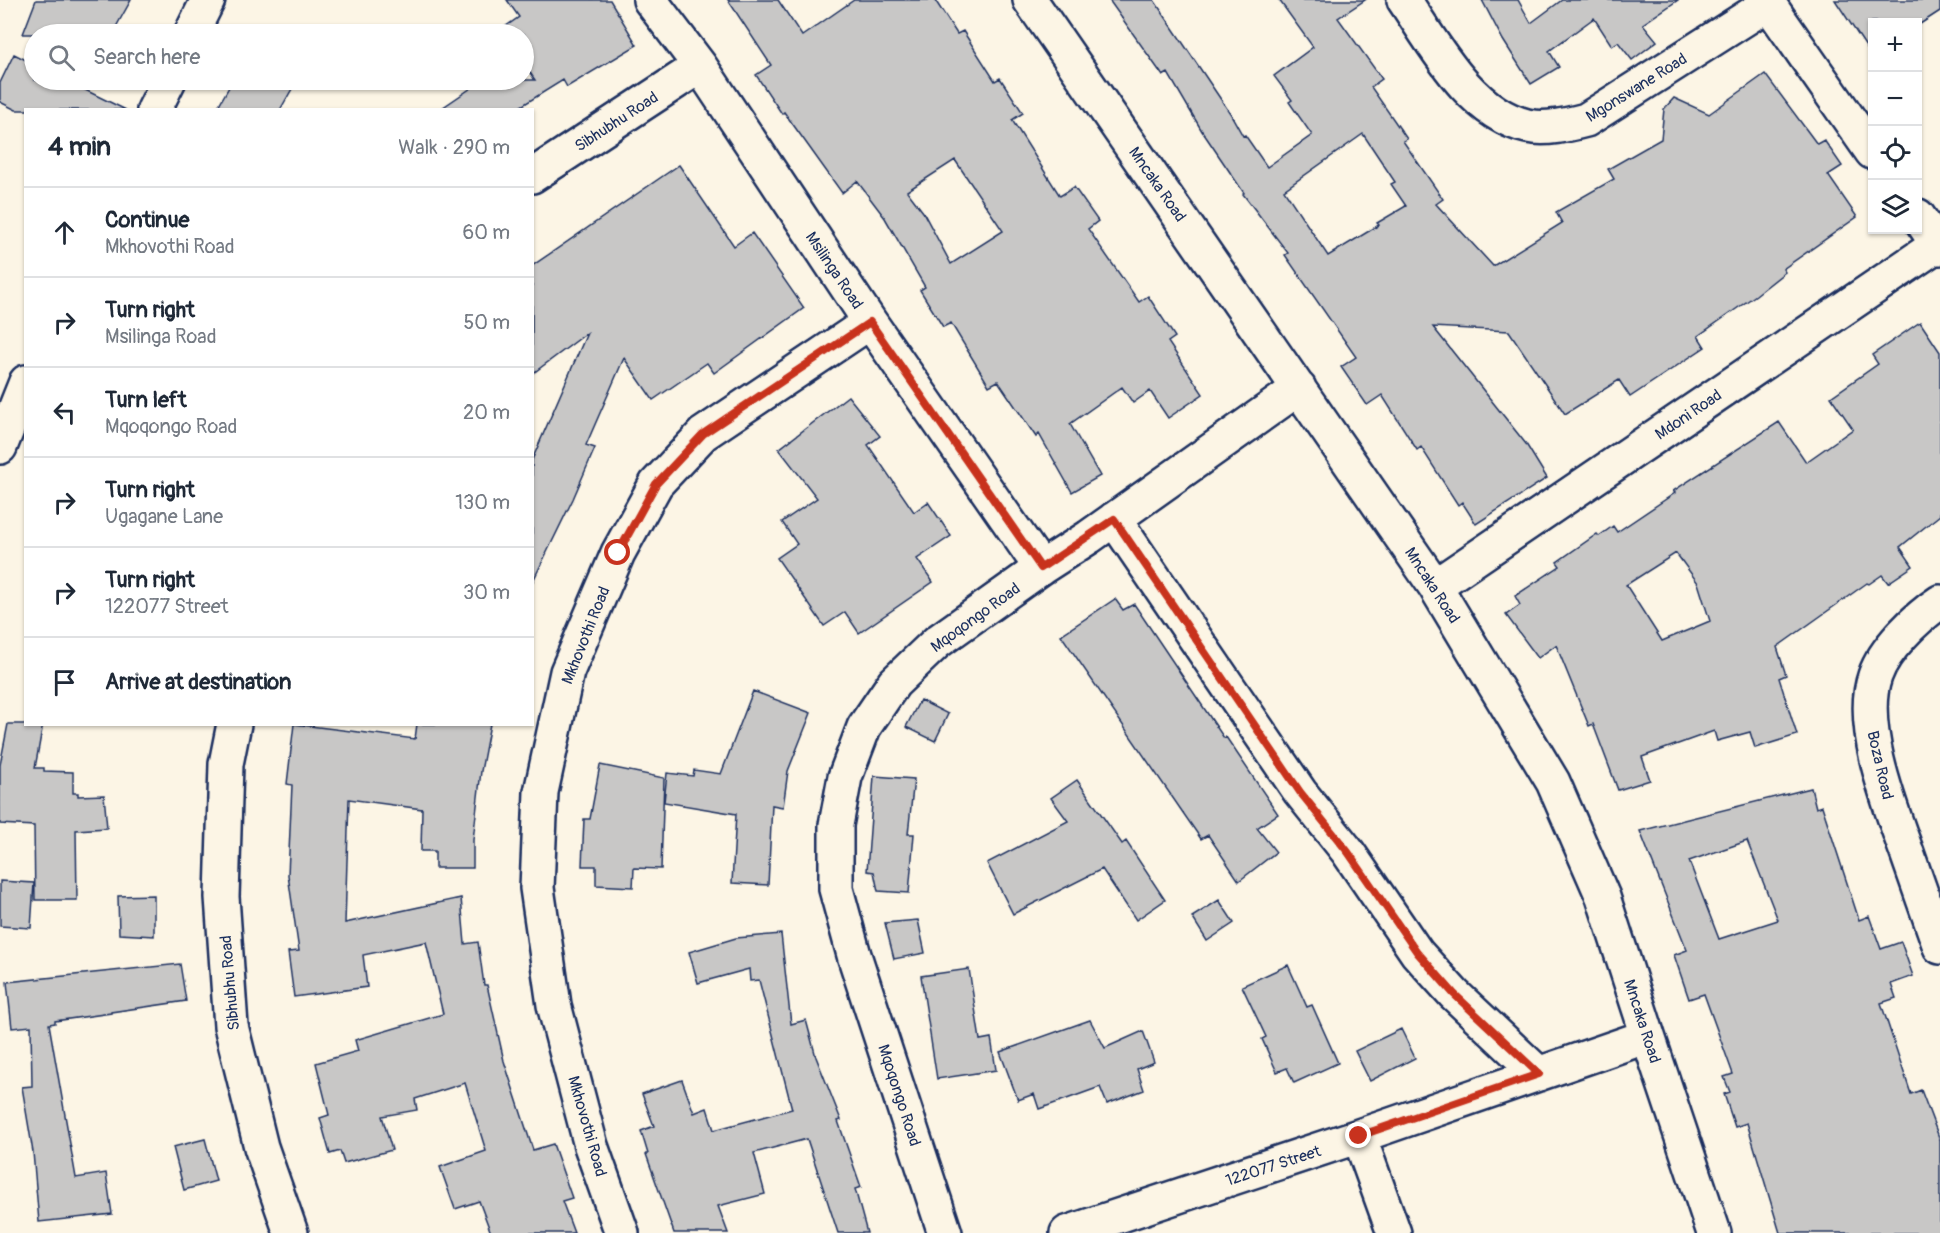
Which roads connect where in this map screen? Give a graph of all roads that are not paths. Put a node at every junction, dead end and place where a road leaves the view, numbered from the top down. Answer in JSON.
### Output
{"nodes":[{"id":1,"x":208,"y":0,"type":"edge"},
{"id":2,"x":650,"y":0,"type":"edge"},
{"id":3,"x":1030,"y":0,"type":"edge"},
{"id":4,"x":1404,"y":0,"type":"edge"},
{"id":5,"x":1767,"y":2,"type":"edge"},
{"id":6,"x":196,"y":24,"type":"edge"},
{"id":7,"x":700,"y":66,"type":"junction"},
{"id":8,"x":164,"y":90,"type":"edge"},
{"id":9,"x":155,"y":108,"type":"edge"},
{"id":10,"x":1868,"y":146,"type":"edge"},
{"id":11,"x":534,"y":175,"type":"edge"},
{"id":12,"x":1922,"y":223,"type":"edge"},
{"id":13,"x":1939,"y":245,"type":"edge"},
{"id":14,"x":870,"y":322,"type":"junction"},
{"id":15,"x":24,"y":387,"type":"edge"},
{"id":16,"x":1299,"y":388,"type":"junction"},
{"id":17,"x":0,"y":447,"type":"edge"},
{"id":18,"x":1114,"y":519,"type":"junction"},
{"id":19,"x":1041,"y":568,"type":"junction"},
{"id":20,"x":1435,"y":586,"type":"junction"},
{"id":21,"x":1940,"y":602,"type":"edge"},
{"id":22,"x":234,"y":726,"type":"edge"},
{"id":23,"x":1940,"y":947,"type":"edge"},
{"id":24,"x":1647,"y":1036,"type":"junction"},
{"id":25,"x":1539,"y":1074,"type":"junction"},
{"id":26,"x":1359,"y":1136,"type":"junction"},
{"id":27,"x":291,"y":1233,"type":"edge"},
{"id":28,"x":622,"y":1233,"type":"edge"},
{"id":29,"x":945,"y":1233,"type":"edge"},
{"id":30,"x":1067,"y":1233,"type":"edge"},
{"id":31,"x":1394,"y":1233,"type":"edge"},
{"id":32,"x":1714,"y":1233,"type":"edge"}],
"edges":[{"from":1,"to":6,"type":"street"},
{"from":2,"to":7,"type":"street","name":"Msilinga Road"},
{"from":3,"to":16,"type":"street","name":"Mncaka Road"},
{"from":4,"to":5,"type":"street","name":"Mgonswane Road"},
{"from":5,"to":10,"type":"street"},
{"from":7,"to":11,"type":"street","name":"Sibhubhu Road"},
{"from":7,"to":14,"type":"street","name":"Msilinga Road"},
{"from":8,"to":9,"type":"street"},
{"from":12,"to":13,"type":"street"},
{"from":13,"to":20,"type":"street","name":"Mdoni Road"},
{"from":14,"to":19,"type":"street","name":"Msilinga Road"},
{"from":14,"to":28,"type":"street","name":"Mkhovothi Road"},
{"from":15,"to":17,"type":"street"},
{"from":16,"to":18,"type":"street","name":"Mqoqongo Road"},
{"from":16,"to":20,"type":"street","name":"Mncaka Road"},
{"from":18,"to":19,"type":"street","name":"Mqoqongo Road"},
{"from":18,"to":25,"type":"street"},
{"from":19,"to":29,"type":"street","name":"Mqoqongo Road"},
{"from":20,"to":24,"type":"street","name":"Mncaka Road"},
{"from":21,"to":23,"type":"street","name":"Boza Road"},
{"from":22,"to":27,"type":"street","name":"Sibhubhu Road"},
{"from":24,"to":25,"type":"street","name":"122077 Street"},
{"from":24,"to":32,"type":"street","name":"Mncaka Road"},
{"from":25,"to":26,"type":"street","name":"122077 Street"},
{"from":26,"to":30,"type":"street","name":"122077 Street"},
{"from":26,"to":31,"type":"street"}]}
